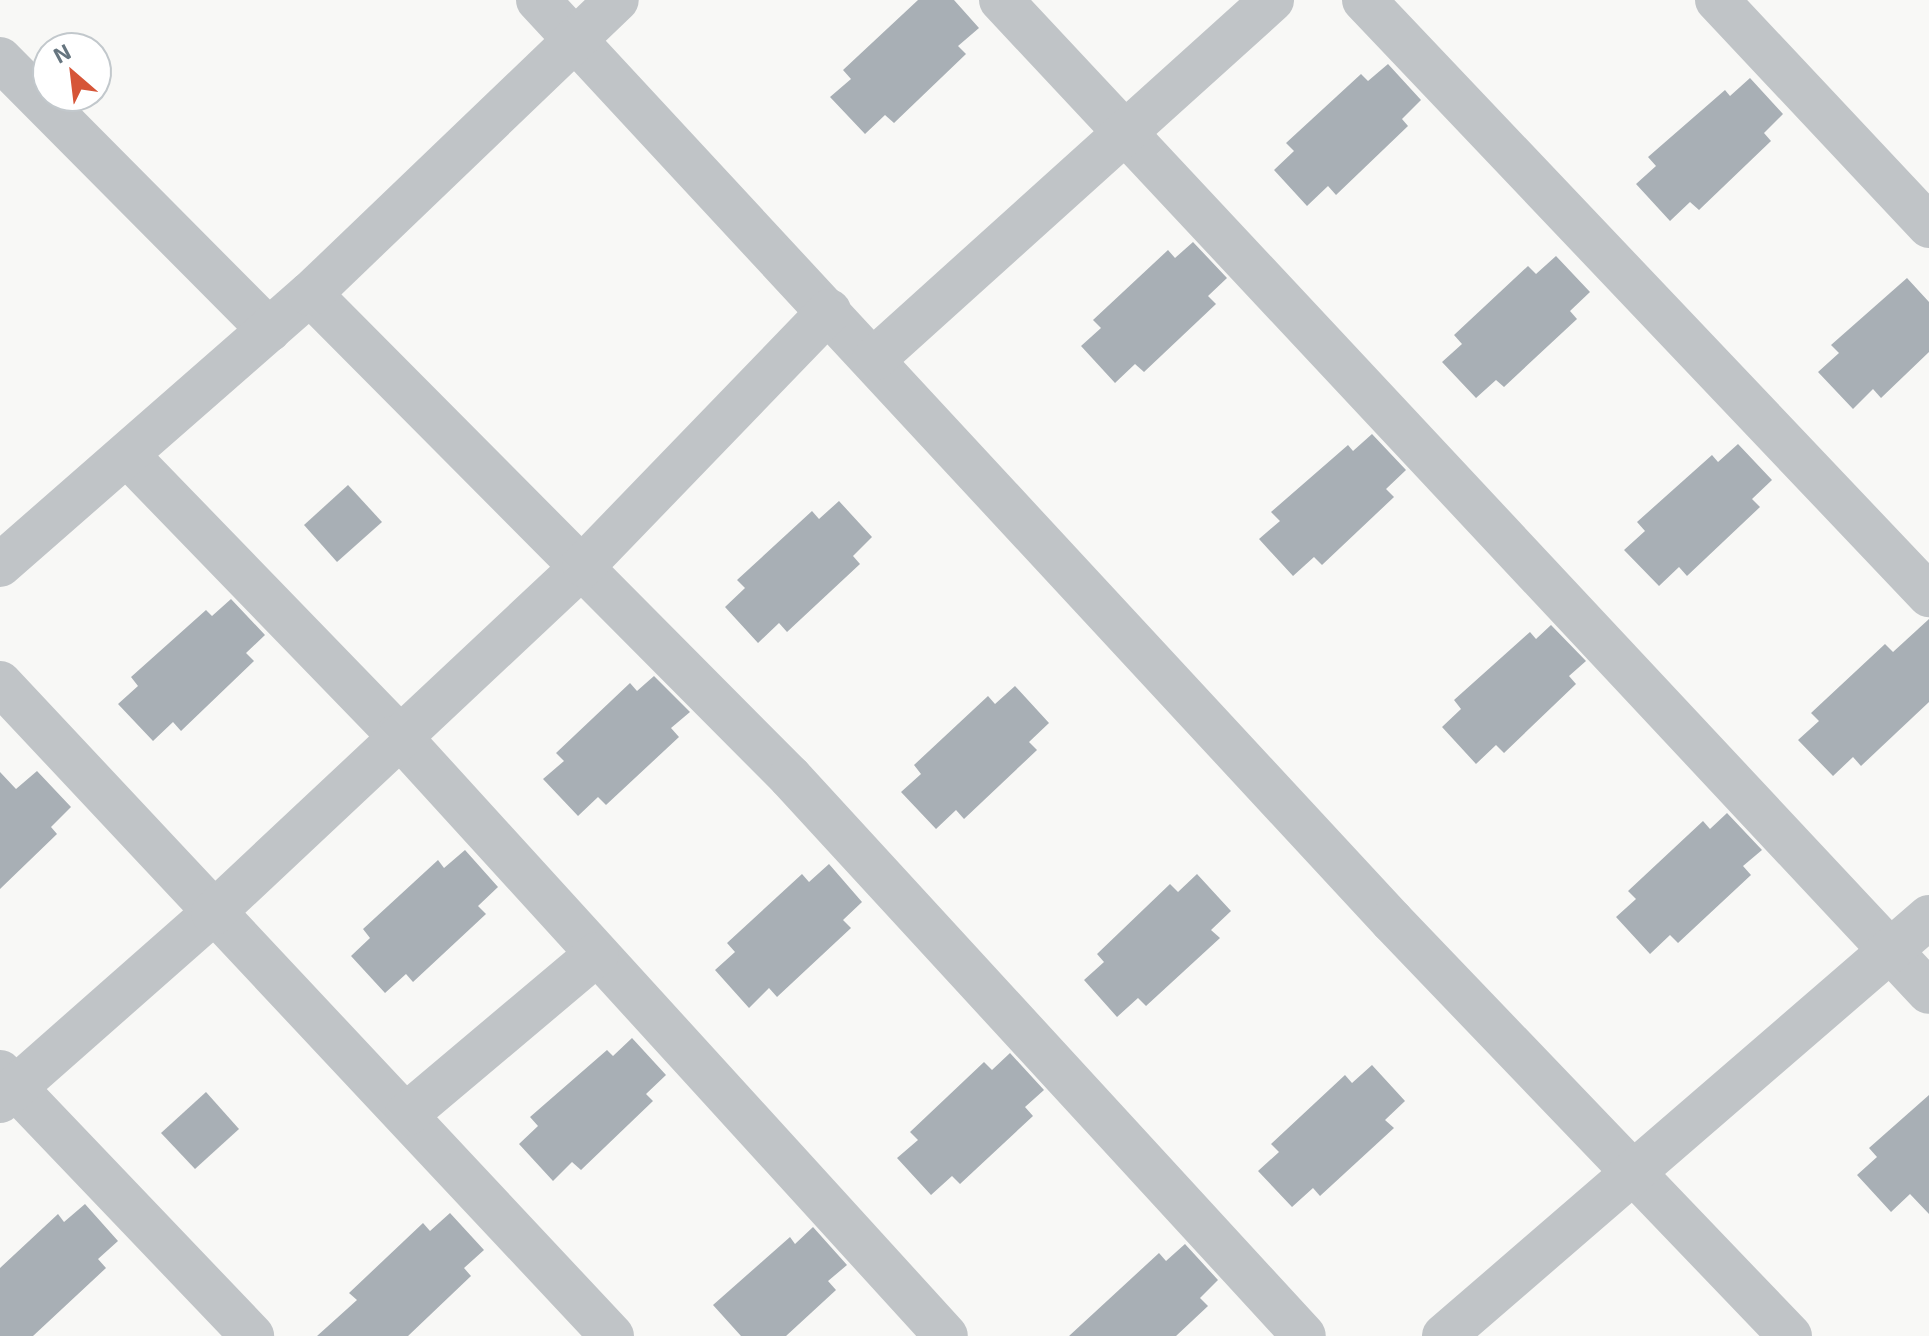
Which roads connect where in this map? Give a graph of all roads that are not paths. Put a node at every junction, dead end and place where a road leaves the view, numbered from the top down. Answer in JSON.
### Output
{"nodes":[{"id":1,"x":538,"y":0,"type":"edge"},
{"id":2,"x":617,"y":0,"type":"edge"},
{"id":3,"x":1001,"y":0,"type":"edge"},
{"id":4,"x":1272,"y":0,"type":"edge"},
{"id":5,"x":1364,"y":0,"type":"edge"},
{"id":6,"x":1717,"y":0,"type":"edge"},
{"id":7,"x":578,"y":42,"type":"junction"},
{"id":8,"x":0,"y":59,"type":"edge"},
{"id":9,"x":1128,"y":136,"type":"junction"},
{"id":10,"x":1929,"y":226,"type":"edge"},
{"id":11,"x":310,"y":294,"type":"junction"},
{"id":12,"x":829,"y":311,"type":"junction"},
{"id":13,"x":269,"y":330,"type":"junction"},
{"id":14,"x":874,"y":359,"type":"junction"},
{"id":15,"x":127,"y":455,"type":"junction"},
{"id":16,"x":0,"y":565,"type":"edge"},
{"id":17,"x":584,"y":565,"type":"junction"},
{"id":18,"x":1929,"y":595,"type":"edge"},
{"id":19,"x":0,"y":683,"type":"edge"},
{"id":20,"x":398,"y":735,"type":"junction"},
{"id":21,"x":213,"y":913,"type":"junction"},
{"id":22,"x":1929,"y":917,"type":"edge"},
{"id":23,"x":1892,"y":952,"type":"junction"},
{"id":24,"x":597,"y":954,"type":"junction"},
{"id":25,"x":1929,"y":992,"type":"edge"},
{"id":26,"x":5,"y":1087,"type":"edge"},
{"id":27,"x":407,"y":1114,"type":"junction"},
{"id":28,"x":1638,"y":1173,"type":"junction"},
{"id":29,"x":252,"y":1336,"type":"edge"},
{"id":30,"x":612,"y":1336,"type":"edge"},
{"id":31,"x":946,"y":1336,"type":"edge"},
{"id":32,"x":1304,"y":1336,"type":"edge"},
{"id":33,"x":1444,"y":1336,"type":"edge"},
{"id":34,"x":1790,"y":1336,"type":"edge"}],
"edges":[{"from":1,"to":7,"type":"street"},
{"from":2,"to":7,"type":"street"},
{"from":3,"to":9,"type":"street"},
{"from":4,"to":9,"type":"street"},
{"from":5,"to":18,"type":"street"},
{"from":6,"to":10,"type":"street"},
{"from":7,"to":11,"type":"street"},
{"from":7,"to":12,"type":"street"},
{"from":8,"to":13,"type":"street"},
{"from":9,"to":14,"type":"street"},
{"from":9,"to":23,"type":"street"},
{"from":11,"to":13,"type":"street"},
{"from":11,"to":17,"type":"street"},
{"from":12,"to":14,"type":"street"},
{"from":12,"to":17,"type":"street"},
{"from":13,"to":15,"type":"street"},
{"from":14,"to":28,"type":"street"},
{"from":15,"to":16,"type":"street"},
{"from":15,"to":20,"type":"street"},
{"from":17,"to":20,"type":"street"},
{"from":17,"to":32,"type":"street"},
{"from":19,"to":21,"type":"street"},
{"from":20,"to":21,"type":"street"},
{"from":20,"to":24,"type":"street"},
{"from":21,"to":26,"type":"street"},
{"from":21,"to":27,"type":"street"},
{"from":22,"to":23,"type":"street"},
{"from":23,"to":25,"type":"street"},
{"from":23,"to":28,"type":"street"},
{"from":24,"to":27,"type":"street"},
{"from":24,"to":31,"type":"street"},
{"from":26,"to":29,"type":"street"},
{"from":27,"to":30,"type":"street"},
{"from":28,"to":33,"type":"street"},
{"from":28,"to":34,"type":"street"}]}
